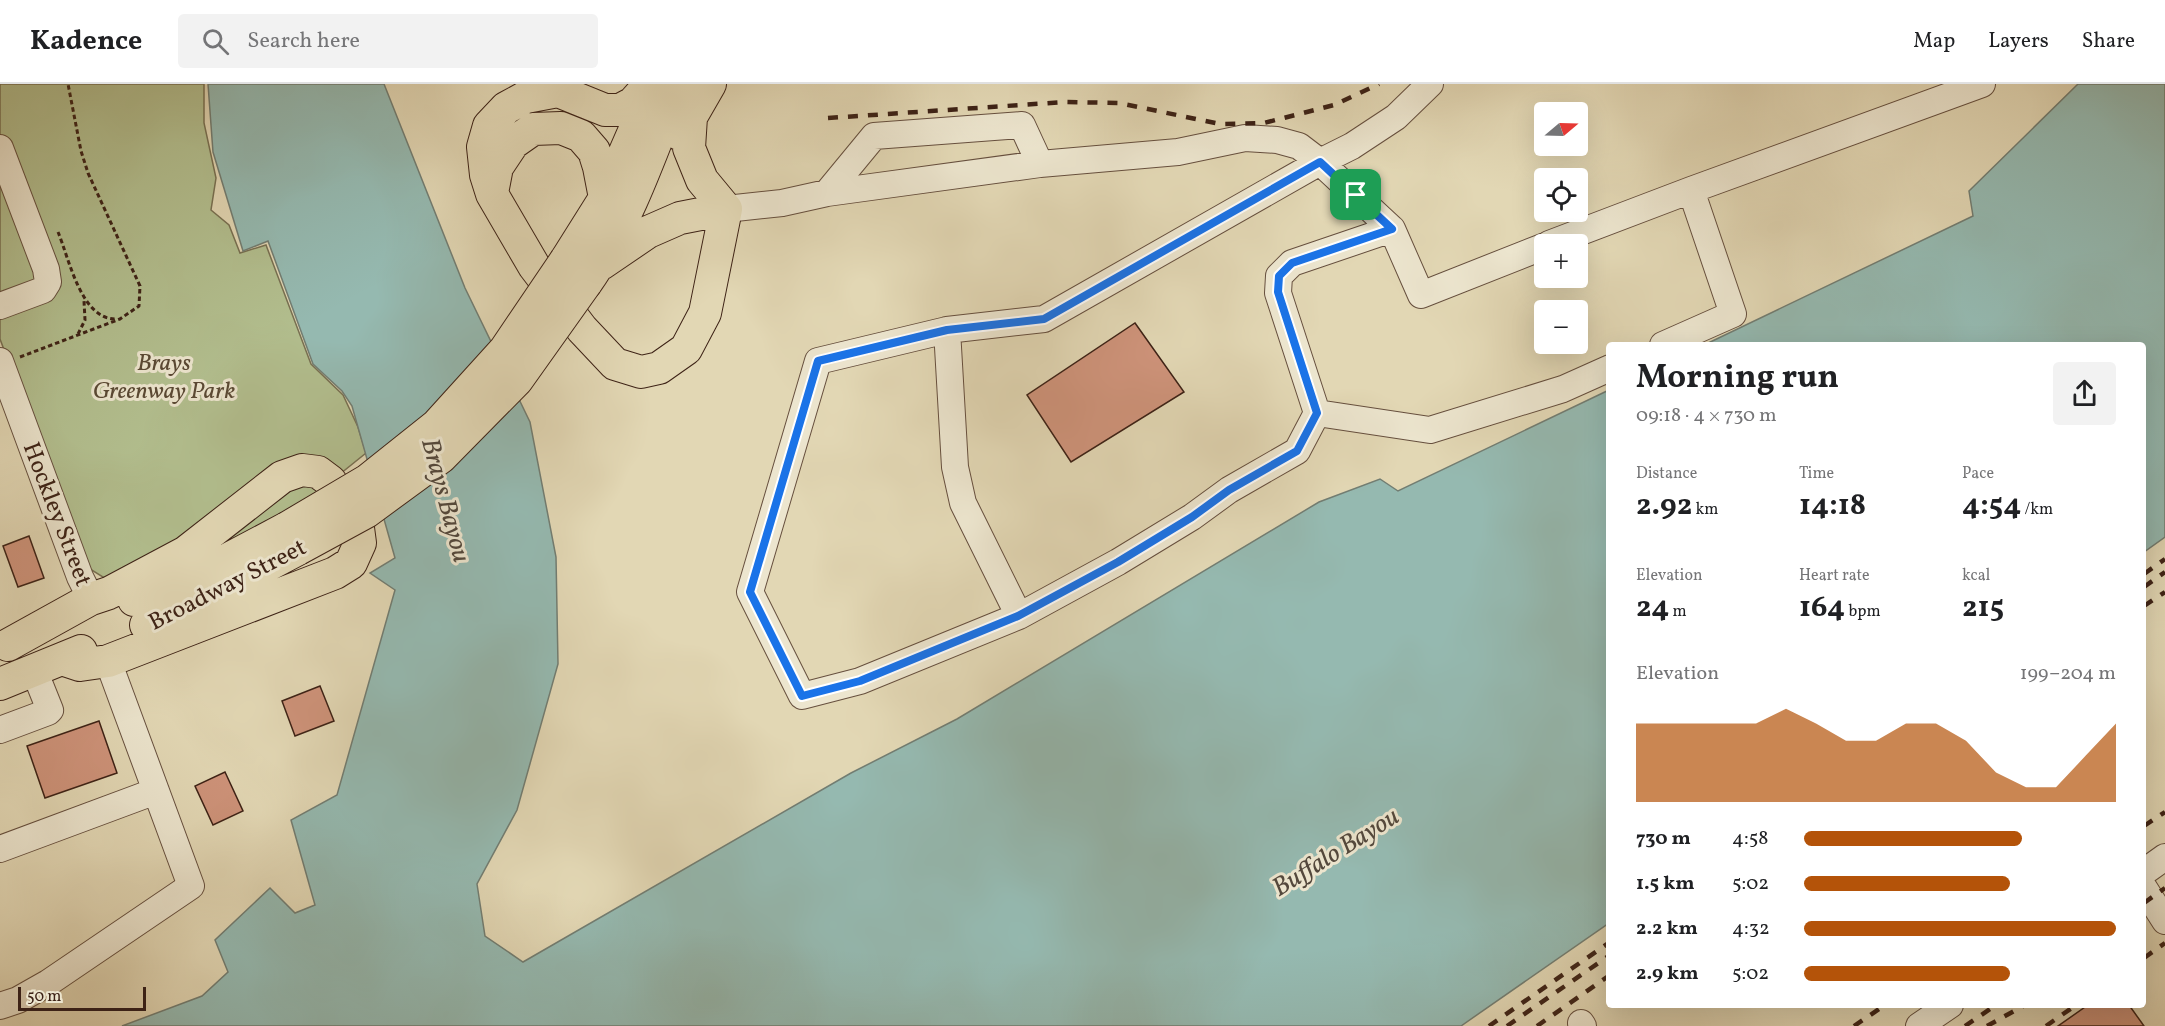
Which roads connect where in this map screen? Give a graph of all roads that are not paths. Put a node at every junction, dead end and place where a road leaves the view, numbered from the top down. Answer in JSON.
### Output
{"nodes":[{"id":1,"x":650,"y":84,"type":"edge"},
{"id":2,"x":655,"y":84,"type":"edge"},
{"id":3,"x":678,"y":84,"type":"edge"},
{"id":4,"x":710,"y":84,"type":"edge"},
{"id":5,"x":1430,"y":84,"type":"edge"},
{"id":6,"x":1982,"y":84,"type":"edge"},
{"id":7,"x":691,"y":117,"type":"junction"},
{"id":8,"x":0,"y":148,"type":"edge"},
{"id":9,"x":1320,"y":162,"type":"junction"},
{"id":10,"x":1040,"y":164,"type":"junction"},
{"id":11,"x":636,"y":189,"type":"junction"},
{"id":12,"x":1691,"y":190,"type":"junction"},
{"id":13,"x":827,"y":193,"type":"junction"},
{"id":14,"x":492,"y":194,"type":"junction"},
{"id":15,"x":605,"y":198,"type":"junction"},
{"id":16,"x":726,"y":209,"type":"junction"},
{"id":17,"x":1392,"y":229,"type":"junction"},
{"id":18,"x":1576,"y":234,"type":"edge"},
{"id":19,"x":1534,"y":250,"type":"edge"},
{"id":20,"x":583,"y":270,"type":"junction"},
{"id":21,"x":0,"y":306,"type":"edge"},
{"id":22,"x":947,"y":330,"type":"junction"},
{"id":23,"x":1670,"y":342,"type":"edge"},
{"id":24,"x":1,"y":363,"type":"edge"},
{"id":25,"x":1606,"y":370,"type":"edge"},
{"id":26,"x":1317,"y":413,"type":"junction"},
{"id":27,"x":293,"y":538,"type":"junction"},
{"id":28,"x":91,"y":599,"type":"junction"},
{"id":29,"x":1018,"y":616,"type":"junction"},
{"id":30,"x":4,"y":646,"type":"edge"},
{"id":31,"x":108,"y":661,"type":"junction"},
{"id":32,"x":48,"y":664,"type":"junction"},
{"id":33,"x":0,"y":684,"type":"edge"},
{"id":34,"x":0,"y":729,"type":"edge"},
{"id":35,"x":156,"y":791,"type":"junction"},
{"id":36,"x":0,"y":849,"type":"edge"},
{"id":37,"x":2165,"y":857,"type":"edge"},
{"id":38,"x":2146,"y":871,"type":"edge"},
{"id":39,"x":2146,"y":891,"type":"edge"},
{"id":40,"x":2165,"y":921,"type":"edge"},
{"id":41,"x":0,"y":1006,"type":"edge"},
{"id":42,"x":1946,"y":1008,"type":"edge"},
{"id":43,"x":1919,"y":1026,"type":"edge"}],
"edges":[{"from":1,"to":14,"type":"main road"},
{"from":2,"to":15,"type":"main road"},
{"from":3,"to":11,"type":"main road"},
{"from":4,"to":7,"type":"main road"},
{"from":5,"to":9,"type":"street"},
{"from":6,"to":12,"type":"street"},
{"from":7,"to":11,"type":"main road"},
{"from":7,"to":16,"type":"main road"},
{"from":8,"to":21,"type":"street"},
{"from":9,"to":10,"type":"street"},
{"from":9,"to":17,"type":"street"},
{"from":9,"to":22,"type":"street"},
{"from":10,"to":13,"type":"street"},
{"from":10,"to":13,"type":"street"},
{"from":11,"to":20,"type":"main road"},
{"from":12,"to":18,"type":"street"},
{"from":12,"to":23,"type":"street"},
{"from":13,"to":16,"type":"street"},
{"from":14,"to":15,"type":"main road"},
{"from":14,"to":16,"type":"main road"},
{"from":15,"to":20,"type":"main road"},
{"from":16,"to":20,"type":"main road"},
{"from":17,"to":19,"type":"street"},
{"from":17,"to":26,"type":"street"},
{"from":20,"to":27,"type":"main road","name":"Broadway Street","bridge":true},
{"from":20,"to":27,"type":"main road","name":"Broadway Street","bridge":true},
{"from":22,"to":29,"type":"street"},
{"from":22,"to":29,"type":"street"},
{"from":24,"to":28,"type":"street","name":"Hockley Street"},
{"from":25,"to":26,"type":"street"},
{"from":26,"to":29,"type":"street"},
{"from":27,"to":30,"type":"main road","name":"Broadway Street"},
{"from":27,"to":32,"type":"main road","name":"Broadway Street"},
{"from":28,"to":30,"type":"main road"},
{"from":28,"to":31,"type":"main road"},
{"from":31,"to":32,"type":"main road"},
{"from":31,"to":35,"type":"street"},
{"from":32,"to":33,"type":"main road","name":"Broadway Street"},
{"from":32,"to":34,"type":"street"},
{"from":35,"to":36,"type":"street"},
{"from":35,"to":41,"type":"street"},
{"from":37,"to":38,"type":"street"},
{"from":39,"to":40,"type":"street"},
{"from":42,"to":43,"type":"street"}]}
